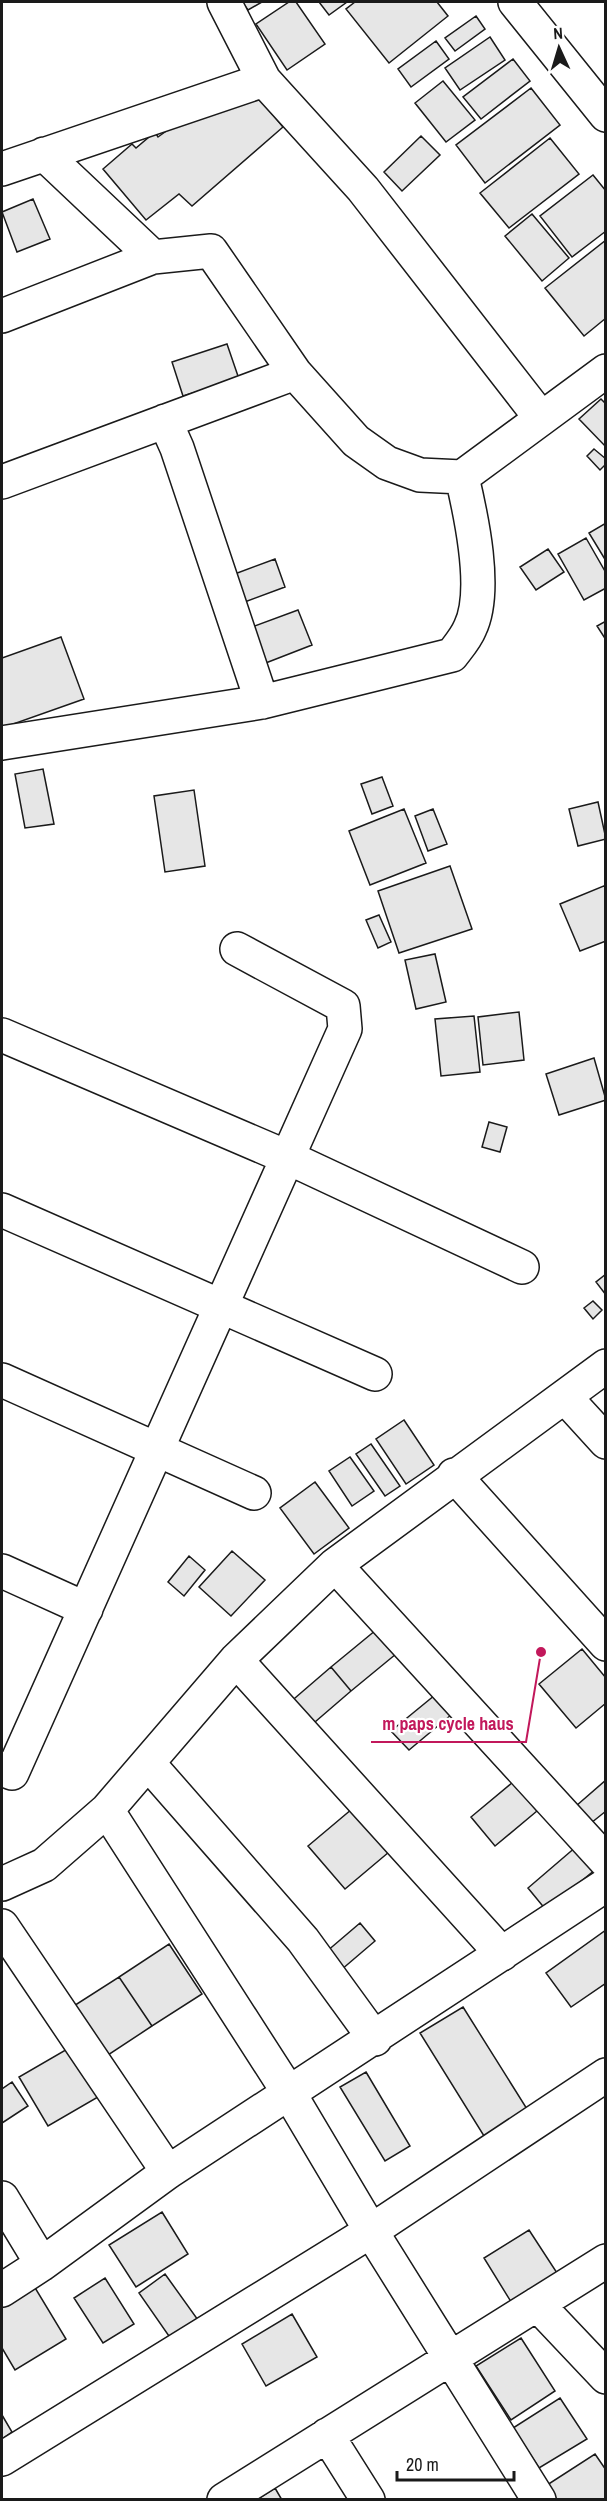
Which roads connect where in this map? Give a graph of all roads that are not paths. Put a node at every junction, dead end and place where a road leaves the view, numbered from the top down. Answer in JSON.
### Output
{"nodes":[{"id":1,"x":224,"y":2,"type":"edge"},
{"id":2,"x":516,"y":2,"type":"edge"},
{"id":3,"x":264,"y":80,"type":"junction"},
{"id":4,"x":606,"y":115,"type":"edge"},
{"id":5,"x":44,"y":154,"type":"junction"},
{"id":6,"x":2,"y":169,"type":"edge"},
{"id":7,"x":153,"y":257,"type":"junction"},
{"id":8,"x":2,"y":316,"type":"edge"},
{"id":9,"x":606,"y":371,"type":"edge"},
{"id":10,"x":295,"y":373,"type":"junction"},
{"id":11,"x":541,"y":418,"type":"junction"},
{"id":12,"x":165,"y":421,"type":"junction"},
{"id":13,"x":462,"y":477,"type":"junction"},
{"id":14,"x":2,"y":482,"type":"edge"},
{"id":15,"x":262,"y":702,"type":"junction"},
{"id":16,"x":2,"y":743,"type":"edge"},
{"id":17,"x":237,"y":949,"type":"dead end"},
{"id":18,"x":2,"y":1035,"type":"edge"},
{"id":19,"x":289,"y":1158,"type":"junction"},
{"id":20,"x":2,"y":1210,"type":"edge"},
{"id":21,"x":522,"y":1267,"type":"dead end"},
{"id":22,"x":222,"y":1307,"type":"junction"},
{"id":23,"x":606,"y":1366,"type":"edge"},
{"id":24,"x":375,"y":1374,"type":"dead end"},
{"id":25,"x":2,"y":1380,"type":"edge"},
{"id":26,"x":564,"y":1397,"type":"junction"},
{"id":27,"x":606,"y":1442,"type":"edge"},
{"id":28,"x":158,"y":1451,"type":"junction"},
{"id":29,"x":454,"y":1476,"type":"junction"},
{"id":30,"x":254,"y":1493,"type":"dead end"},
{"id":31,"x":335,"y":1565,"type":"junction"},
{"id":32,"x":2,"y":1570,"type":"edge"},
{"id":33,"x":86,"y":1609,"type":"junction"},
{"id":34,"x":606,"y":1644,"type":"edge"},
{"id":35,"x":236,"y":1660,"type":"junction"},
{"id":36,"x":148,"y":1763,"type":"junction"},
{"id":37,"x":2,"y":1768,"type":"edge"},
{"id":38,"x":107,"y":1810,"type":"junction"},
{"id":39,"x":606,"y":1861,"type":"edge"},
{"id":40,"x":2,"y":1884,"type":"edge"},
{"id":41,"x":606,"y":1885,"type":"edge"},
{"id":42,"x":2,"y":1926,"type":"edge"},
{"id":43,"x":502,"y":1954,"type":"junction"},
{"id":44,"x":375,"y":2039,"type":"junction"},
{"id":45,"x":606,"y":2075,"type":"edge"},
{"id":46,"x":289,"y":2093,"type":"junction"},
{"id":47,"x":168,"y":2172,"type":"junction"},
{"id":48,"x":2,"y":2198,"type":"edge"},
{"id":49,"x":371,"y":2231,"type":"junction"},
{"id":50,"x":606,"y":2261,"type":"edge"},
{"id":51,"x":42,"y":2264,"type":"junction"},
{"id":52,"x":2,"y":2290,"type":"edge"},
{"id":53,"x":537,"y":2304,"type":"junction"},
{"id":54,"x":449,"y":2358,"type":"junction"},
{"id":55,"x":606,"y":2377,"type":"edge"},
{"id":56,"x":327,"y":2434,"type":"junction"},
{"id":57,"x":2,"y":2460,"type":"edge"},
{"id":58,"x":224,"y":2499,"type":"edge"},
{"id":59,"x":368,"y":2499,"type":"edge"},
{"id":60,"x":539,"y":2499,"type":"edge"}],
"edges":[{"from":1,"to":3,"type":"street"},
{"from":2,"to":4,"type":"street"},
{"from":3,"to":5,"type":"street"},
{"from":3,"to":11,"type":"street"},
{"from":5,"to":6,"type":"street"},
{"from":5,"to":7,"type":"street"},
{"from":7,"to":8,"type":"street"},
{"from":7,"to":10,"type":"street"},
{"from":9,"to":11,"type":"street"},
{"from":10,"to":12,"type":"street"},
{"from":10,"to":13,"type":"street"},
{"from":11,"to":13,"type":"street"},
{"from":12,"to":14,"type":"street"},
{"from":12,"to":15,"type":"street"},
{"from":13,"to":15,"type":"street"},
{"from":15,"to":16,"type":"street"},
{"from":17,"to":19,"type":"street"},
{"from":18,"to":19,"type":"street"},
{"from":19,"to":21,"type":"street"},
{"from":19,"to":22,"type":"street"},
{"from":20,"to":22,"type":"street"},
{"from":22,"to":24,"type":"street"},
{"from":22,"to":28,"type":"street"},
{"from":23,"to":26,"type":"street"},
{"from":25,"to":28,"type":"street"},
{"from":26,"to":27,"type":"street"},
{"from":26,"to":29,"type":"street"},
{"from":28,"to":30,"type":"street"},
{"from":28,"to":33,"type":"street"},
{"from":29,"to":31,"type":"street"},
{"from":29,"to":34,"type":"street"},
{"from":31,"to":35,"type":"street"},
{"from":31,"to":39,"type":"street"},
{"from":32,"to":33,"type":"street"},
{"from":33,"to":37,"type":"street"},
{"from":35,"to":36,"type":"street"},
{"from":35,"to":43,"type":"street"},
{"from":36,"to":38,"type":"street"},
{"from":36,"to":44,"type":"street"},
{"from":38,"to":40,"type":"street"},
{"from":38,"to":46,"type":"street"},
{"from":41,"to":43,"type":"street"},
{"from":42,"to":47,"type":"street"},
{"from":43,"to":44,"type":"street"},
{"from":44,"to":46,"type":"street"},
{"from":45,"to":49,"type":"street"},
{"from":46,"to":47,"type":"street"},
{"from":46,"to":49,"type":"street"},
{"from":47,"to":51,"type":"street"},
{"from":48,"to":51,"type":"street"},
{"from":49,"to":54,"type":"street"},
{"from":49,"to":57,"type":"street"},
{"from":50,"to":53,"type":"street"},
{"from":51,"to":52,"type":"street"},
{"from":53,"to":54,"type":"street"},
{"from":53,"to":55,"type":"street"},
{"from":54,"to":56,"type":"street"},
{"from":54,"to":60,"type":"street"},
{"from":56,"to":58,"type":"street"},
{"from":56,"to":59,"type":"street"}]}
